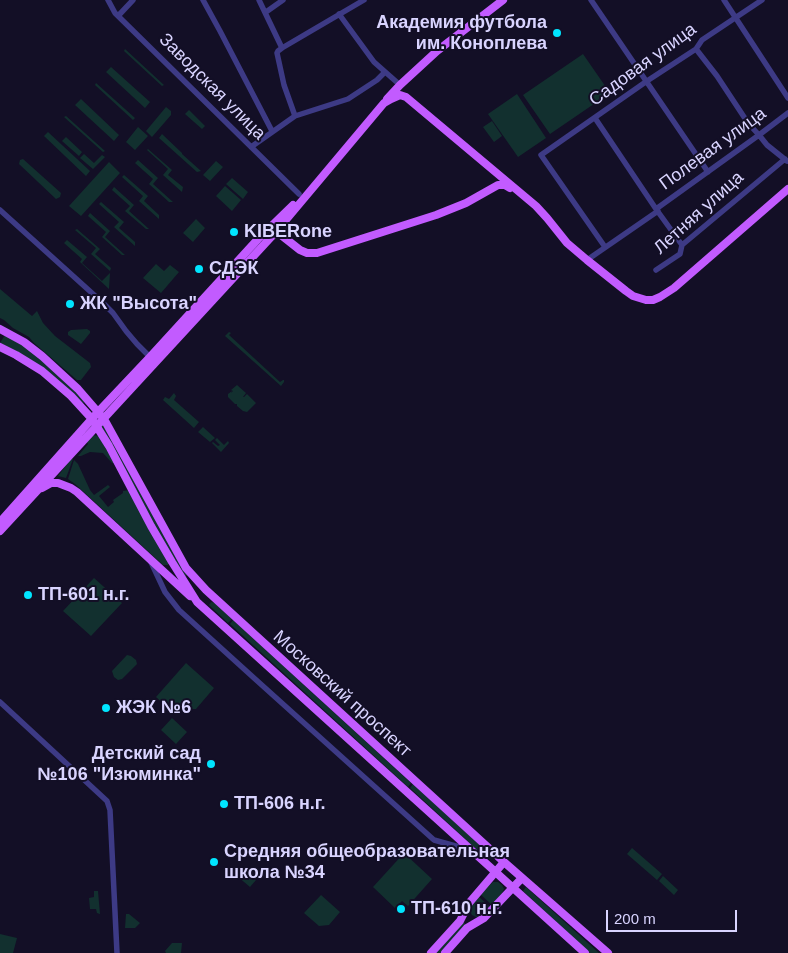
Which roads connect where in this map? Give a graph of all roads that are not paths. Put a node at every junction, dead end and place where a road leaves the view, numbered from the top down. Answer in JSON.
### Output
{"nodes":[{"id":1,"x":108,"y":0,"type":"edge"},
{"id":2,"x":133,"y":0,"type":"edge"},
{"id":3,"x":203,"y":0,"type":"edge"},
{"id":4,"x":259,"y":0,"type":"edge"},
{"id":5,"x":283,"y":0,"type":"edge"},
{"id":6,"x":503,"y":0,"type":"edge"},
{"id":7,"x":591,"y":0,"type":"edge"},
{"id":8,"x":724,"y":0,"type":"edge"},
{"id":9,"x":762,"y":0,"type":"edge"},
{"id":10,"x":360,"y":1,"type":"edge"},
{"id":11,"x":266,"y":12,"type":"junction"},
{"id":12,"x":339,"y":14,"type":"junction"},
{"id":13,"x":118,"y":16,"type":"junction"},
{"id":14,"x":736,"y":18,"type":"junction"},
{"id":15,"x":282,"y":48,"type":"junction"},
{"id":16,"x":696,"y":49,"type":"junction"},
{"id":17,"x":385,"y":72,"type":"junction"},
{"id":18,"x":408,"y":78,"type":"junction"},
{"id":19,"x":647,"y":81,"type":"junction"},
{"id":20,"x":400,"y":84,"type":"junction"},
{"id":21,"x":406,"y":97,"type":"junction"},
{"id":22,"x":788,"y":98,"type":"edge"},
{"id":23,"x":384,"y":103,"type":"junction"},
{"id":24,"x":788,"y":113,"type":"edge"},
{"id":25,"x":295,"y":116,"type":"junction"},
{"id":26,"x":595,"y":118,"type":"junction"},
{"id":27,"x":272,"y":131,"type":"junction"},
{"id":28,"x":759,"y":135,"type":"junction"},
{"id":29,"x":251,"y":147,"type":"junction"},
{"id":30,"x":786,"y":160,"type":"edge"},
{"id":31,"x":489,"y":166,"type":"junction"},
{"id":32,"x":708,"y":172,"type":"junction"},
{"id":33,"x":321,"y":177,"type":"junction"},
{"id":34,"x":491,"y":188,"type":"junction"},
{"id":35,"x":788,"y":189,"type":"edge"},
{"id":36,"x":299,"y":194,"type":"dead end"},
{"id":37,"x":536,"y":206,"type":"junction"},
{"id":38,"x":0,"y":210,"type":"edge"},
{"id":39,"x":657,"y":210,"type":"junction"},
{"id":40,"x":284,"y":237,"type":"junction"},
{"id":41,"x":260,"y":242,"type":"junction"},
{"id":42,"x":682,"y":245,"type":"junction"},
{"id":43,"x":605,"y":247,"type":"junction"},
{"id":44,"x":586,"y":260,"type":"junction"},
{"id":45,"x":656,"y":270,"type":"dead end"},
{"id":46,"x":0,"y":329,"type":"edge"},
{"id":47,"x":0,"y":347,"type":"edge"},
{"id":48,"x":153,"y":360,"type":"junction"},
{"id":49,"x":98,"y":412,"type":"junction"},
{"id":50,"x":104,"y":419,"type":"junction"},
{"id":51,"x":95,"y":422,"type":"junction"},
{"id":52,"x":35,"y":493,"type":"junction"},
{"id":53,"x":0,"y":522,"type":"edge"},
{"id":54,"x":0,"y":531,"type":"edge"},
{"id":55,"x":149,"y":558,"type":"junction"},
{"id":56,"x":186,"y":568,"type":"junction"},
{"id":57,"x":167,"y":574,"type":"junction"},
{"id":58,"x":181,"y":577,"type":"junction"},
{"id":59,"x":160,"y":581,"type":"junction"},
{"id":60,"x":197,"y":602,"type":"junction"},
{"id":61,"x":218,"y":602,"type":"junction"},
{"id":62,"x":208,"y":612,"type":"junction"},
{"id":63,"x":0,"y":702,"type":"edge"},
{"id":64,"x":472,"y":851,"type":"junction"},
{"id":65,"x":504,"y":862,"type":"junction"},
{"id":66,"x":495,"y":872,"type":"junction"},
{"id":67,"x":522,"y":878,"type":"junction"},
{"id":68,"x":512,"y":888,"type":"junction"},
{"id":69,"x":466,"y":907,"type":"junction"},
{"id":70,"x":480,"y":920,"type":"junction"},
{"id":71,"x":460,"y":921,"type":"junction"},
{"id":72,"x":467,"y":928,"type":"junction"},
{"id":73,"x":117,"y":953,"type":"edge"},
{"id":74,"x":431,"y":953,"type":"edge"},
{"id":75,"x":445,"y":953,"type":"edge"},
{"id":76,"x":585,"y":953,"type":"edge"},
{"id":77,"x":608,"y":953,"type":"edge"}],
"edges":[{"from":1,"to":13,"type":"street","name":"Заводская улица"},
{"from":2,"to":13,"type":"street"},
{"from":3,"to":27,"type":"street"},
{"from":4,"to":11,"type":"street"},
{"from":5,"to":11,"type":"street"},
{"from":6,"to":18,"type":"main road"},
{"from":7,"to":19,"type":"street"},
{"from":8,"to":14,"type":"street"},
{"from":9,"to":14,"type":"street","name":"Садовая улица"},
{"from":10,"to":12,"type":"street"},
{"from":11,"to":15,"type":"street"},
{"from":12,"to":15,"type":"street"},
{"from":12,"to":17,"type":"street"},
{"from":13,"to":29,"type":"street","name":"Заводская улица"},
{"from":14,"to":16,"type":"street","name":"Садовая улица"},
{"from":14,"to":22,"type":"street"},
{"from":15,"to":25,"type":"street"},
{"from":16,"to":19,"type":"street","name":"Садовая улица"},
{"from":16,"to":28,"type":"street"},
{"from":17,"to":20,"type":"street"},
{"from":17,"to":25,"type":"street"},
{"from":18,"to":20,"type":"main road"},
{"from":18,"to":21,"type":"main road"},
{"from":19,"to":26,"type":"street","name":"Садовая улица"},
{"from":19,"to":32,"type":"street"},
{"from":20,"to":23,"type":"main road"},
{"from":21,"to":23,"type":"main road"},
{"from":21,"to":31,"type":"main road"},
{"from":23,"to":33,"type":"main road"},
{"from":24,"to":28,"type":"street","name":"Полевая улица"},
{"from":25,"to":27,"type":"street"},
{"from":26,"to":39,"type":"street"},
{"from":26,"to":43,"type":"street","name":"Садовая улица"},
{"from":27,"to":29,"type":"street"},
{"from":28,"to":30,"type":"street"},
{"from":28,"to":32,"type":"street","name":"Полевая улица"},
{"from":29,"to":36,"type":"street","name":"Заводская улица"},
{"from":30,"to":42,"type":"street","name":"Летняя улица"},
{"from":31,"to":34,"type":"main road"},
{"from":31,"to":37,"type":"main road"},
{"from":32,"to":39,"type":"street","name":"Полевая улица"},
{"from":33,"to":40,"type":"main road"},
{"from":33,"to":41,"type":"main road"},
{"from":34,"to":37,"type":"main road"},
{"from":34,"to":40,"type":"main road"},
{"from":35,"to":44,"type":"main road"},
{"from":37,"to":44,"type":"main road"},
{"from":38,"to":48,"type":"street"},
{"from":39,"to":42,"type":"street"},
{"from":39,"to":43,"type":"street","name":"Полевая улица"},
{"from":40,"to":41,"type":"main road"},
{"from":41,"to":48,"type":"main road"},
{"from":42,"to":45,"type":"street","name":"Летняя улица"},
{"from":43,"to":44,"type":"street","name":"Полевая улица"},
{"from":46,"to":49,"type":"main road","name":"Московский проспект"},
{"from":47,"to":51,"type":"main road","name":"Московский проспект"},
{"from":48,"to":49,"type":"main road"},
{"from":48,"to":50,"type":"main road"},
{"from":49,"to":50,"type":"main road","name":"Московский проспект"},
{"from":49,"to":51,"type":"main road"},
{"from":50,"to":51,"type":"main road"},
{"from":50,"to":56,"type":"main road","name":"Московский проспект"},
{"from":51,"to":52,"type":"main road"},
{"from":51,"to":53,"type":"main road"},
{"from":51,"to":58,"type":"main road","name":"Московский проспект"},
{"from":52,"to":54,"type":"main road"},
{"from":52,"to":55,"type":"main road","name":"Московский проспект"},
{"from":55,"to":57,"type":"main road","name":"Московский проспект"},
{"from":55,"to":59,"type":"street"},
{"from":56,"to":58,"type":"main road"},
{"from":56,"to":61,"type":"main road","name":"Московский проспект"},
{"from":57,"to":59,"type":"street"},
{"from":57,"to":60,"type":"main road","name":"Московский проспект"},
{"from":58,"to":60,"type":"main road","name":"Московский проспект"},
{"from":59,"to":64,"type":"street"},
{"from":60,"to":62,"type":"main road","name":"Московский проспект"},
{"from":61,"to":62,"type":"main road"},
{"from":61,"to":65,"type":"main road","name":"Московский проспект"},
{"from":62,"to":64,"type":"main road","name":"Московский проспект"},
{"from":63,"to":73,"type":"street"},
{"from":64,"to":66,"type":"main road","name":"Московский проспект"},
{"from":65,"to":66,"type":"main road"},
{"from":65,"to":67,"type":"main road","name":"Московский проспект"},
{"from":66,"to":68,"type":"main road","name":"Московский проспект"},
{"from":66,"to":69,"type":"main road"},
{"from":67,"to":68,"type":"main road"},
{"from":67,"to":77,"type":"main road","name":"Московский проспект"},
{"from":68,"to":70,"type":"main road"},
{"from":68,"to":76,"type":"main road","name":"Московский проспект"},
{"from":69,"to":70,"type":"main road"},
{"from":69,"to":71,"type":"main road"},
{"from":70,"to":72,"type":"main road"},
{"from":71,"to":72,"type":"main road"},
{"from":71,"to":74,"type":"main road"},
{"from":72,"to":75,"type":"main road"}]}
